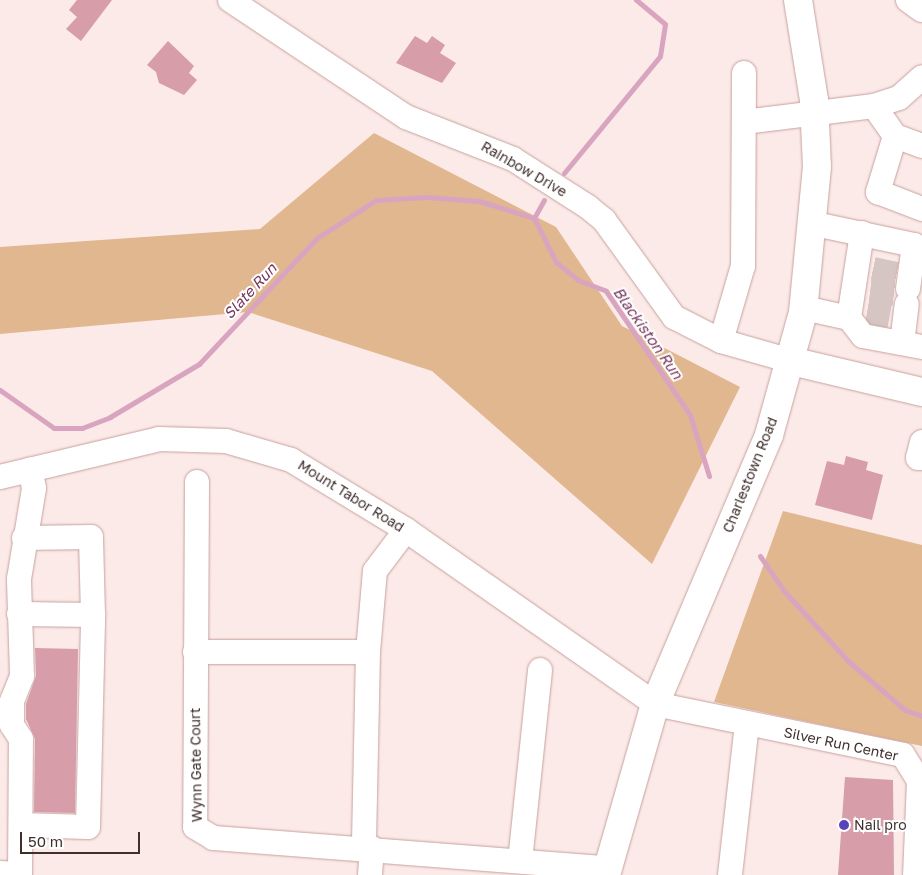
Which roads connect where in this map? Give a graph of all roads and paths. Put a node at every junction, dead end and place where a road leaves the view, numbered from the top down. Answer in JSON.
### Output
{"nodes":[{"id":1,"x":230,"y":0,"type":"edge"},
{"id":2,"x":798,"y":0,"type":"edge"},
{"id":3,"x":744,"y":73,"type":"dead end"},
{"id":4,"x":918,"y":88,"type":"edge"},
{"id":5,"x":874,"y":106,"type":"junction"},
{"id":6,"x":814,"y":114,"type":"junction"},
{"id":7,"x":744,"y":122,"type":"junction"},
{"id":8,"x":895,"y":136,"type":"junction"},
{"id":9,"x":922,"y":146,"type":"edge"},
{"id":10,"x":922,"y":209,"type":"edge"},
{"id":11,"x":815,"y":224,"type":"junction"},
{"id":12,"x":862,"y":233,"type":"junction"},
{"id":13,"x":860,"y":294,"type":"junction"},
{"id":14,"x":804,"y":308,"type":"junction"},
{"id":15,"x":721,"y":341,"type":"junction"},
{"id":16,"x":912,"y":345,"type":"edge"},
{"id":17,"x":791,"y":361,"type":"junction"},
{"id":18,"x":922,"y":392,"type":"edge"},
{"id":19,"x":922,"y":442,"type":"edge"},
{"id":20,"x":922,"y":458,"type":"edge"},
{"id":21,"x":30,"y":469,"type":"junction"},
{"id":22,"x":0,"y":477,"type":"edge"},
{"id":23,"x":197,"y":482,"type":"dead end"},
{"id":24,"x":406,"y":530,"type":"junction"},
{"id":25,"x":24,"y":538,"type":"junction"},
{"id":26,"x":9,"y":578,"type":"edge"},
{"id":27,"x":19,"y":614,"type":"junction"},
{"id":28,"x":93,"y":615,"type":"junction"},
{"id":29,"x":195,"y":652,"type":"junction"},
{"id":30,"x":368,"y":652,"type":"junction"},
{"id":31,"x":540,"y":670,"type":"dead end"},
{"id":32,"x":655,"y":704,"type":"junction"},
{"id":33,"x":747,"y":724,"type":"junction"},
{"id":34,"x":21,"y":825,"type":"junction"},
{"id":35,"x":368,"y":848,"type":"junction"},
{"id":36,"x":520,"y":861,"type":"junction"},
{"id":37,"x":607,"y":872,"type":"edge"},
{"id":38,"x":0,"y":873,"type":"edge"},
{"id":39,"x":370,"y":875,"type":"edge"},
{"id":40,"x":730,"y":875,"type":"edge"},
{"id":41,"x":914,"y":875,"type":"edge"}],
"edges":[{"from":1,"to":15,"type":"street","name":"Rainbow Drive"},
{"from":2,"to":6,"type":"main road","name":"Charlestown Road"},
{"from":3,"to":7,"type":"street"},
{"from":4,"to":5,"type":"street"},
{"from":5,"to":6,"type":"street"},
{"from":5,"to":8,"type":"street"},
{"from":6,"to":7,"type":"street"},
{"from":6,"to":11,"type":"main road","name":"Charlestown Road"},
{"from":7,"to":15,"type":"street"},
{"from":8,"to":9,"type":"street"},
{"from":8,"to":10,"type":"street"},
{"from":11,"to":12,"type":"street"},
{"from":11,"to":14,"type":"main road","name":"Charlestown Road"},
{"from":12,"to":13,"type":"street"},
{"from":12,"to":16,"type":"street"},
{"from":13,"to":14,"type":"street"},
{"from":13,"to":16,"type":"street"},
{"from":14,"to":17,"type":"main road","name":"Charlestown Road"},
{"from":15,"to":17,"type":"street","name":"Rainbow Drive"},
{"from":17,"to":18,"type":"main road"},
{"from":17,"to":32,"type":"main road","name":"Charlestown Road"},
{"from":19,"to":20,"type":"street"},
{"from":21,"to":22,"type":"street","name":"Mount Tabor Road"},
{"from":21,"to":24,"type":"street","name":"Mount Tabor Road"},
{"from":21,"to":25,"type":"street"},
{"from":23,"to":29,"type":"street","name":"Wynn Gate Court"},
{"from":24,"to":30,"type":"street"},
{"from":24,"to":32,"type":"street","name":"Mount Tabor Road"},
{"from":25,"to":26,"type":"street"},
{"from":25,"to":28,"type":"street"},
{"from":26,"to":27,"type":"street"},
{"from":27,"to":28,"type":"street"},
{"from":27,"to":34,"type":"street"},
{"from":28,"to":34,"type":"street"},
{"from":29,"to":30,"type":"street"},
{"from":29,"to":35,"type":"street","name":"Wynn Gate Court"},
{"from":30,"to":35,"type":"street"},
{"from":31,"to":36,"type":"street"},
{"from":32,"to":33,"type":"street","name":"Silver Run Center"},
{"from":32,"to":37,"type":"main road","name":"Charlestown Road"},
{"from":33,"to":40,"type":"street"},
{"from":33,"to":41,"type":"street","name":"Silver Run Center"},
{"from":34,"to":38,"type":"street"},
{"from":35,"to":36,"type":"street","name":"Wynn Gate Court"},
{"from":35,"to":39,"type":"street"},
{"from":36,"to":37,"type":"street","name":"Wynn Gate Court"}]}
